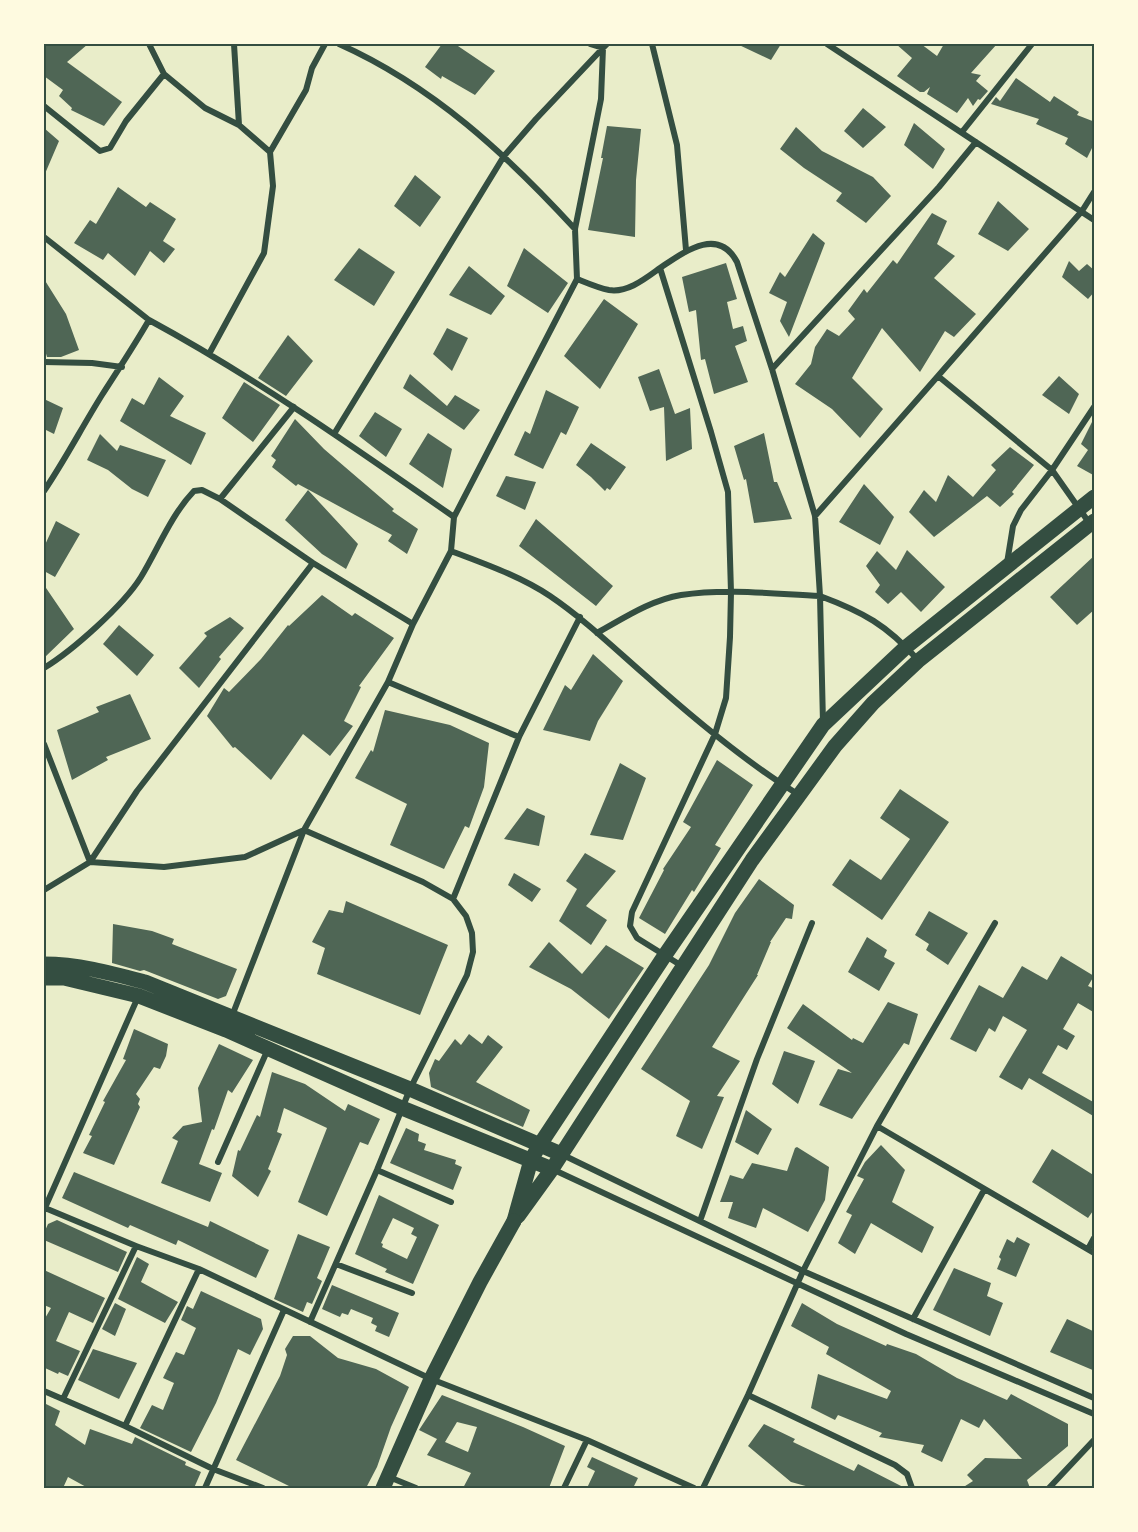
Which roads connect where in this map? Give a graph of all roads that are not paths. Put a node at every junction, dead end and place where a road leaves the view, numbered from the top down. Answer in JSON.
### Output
{"nodes":[{"id":1,"x":149,"y":44,"type":"edge"},
{"id":2,"x":234,"y":44,"type":"edge"},
{"id":3,"x":325,"y":44,"type":"edge"},
{"id":4,"x":339,"y":44,"type":"edge"},
{"id":5,"x":590,"y":44,"type":"edge"},
{"id":6,"x":652,"y":44,"type":"edge"},
{"id":7,"x":827,"y":44,"type":"edge"},
{"id":8,"x":1032,"y":44,"type":"edge"},
{"id":9,"x":605,"y":46,"type":"edge"},
{"id":10,"x":164,"y":74,"type":"junction"},
{"id":11,"x":44,"y":106,"type":"edge"},
{"id":12,"x":239,"y":125,"type":"junction"},
{"id":13,"x":962,"y":132,"type":"junction"},
{"id":14,"x":976,"y":142,"type":"junction"},
{"id":15,"x":270,"y":152,"type":"junction"},
{"id":16,"x":504,"y":156,"type":"junction"},
{"id":17,"x":1095,"y":192,"type":"edge"},
{"id":18,"x":1082,"y":211,"type":"junction"},
{"id":19,"x":1095,"y":220,"type":"edge"},
{"id":20,"x":575,"y":229,"type":"junction"},
{"id":21,"x":44,"y":237,"type":"edge"},
{"id":22,"x":686,"y":250,"type":"junction"},
{"id":23,"x":660,"y":268,"type":"junction"},
{"id":24,"x":577,"y":279,"type":"junction"},
{"id":25,"x":149,"y":320,"type":"junction"},
{"id":26,"x":209,"y":354,"type":"junction"},
{"id":27,"x":44,"y":362,"type":"edge"},
{"id":28,"x":122,"y":366,"type":"junction"},
{"id":29,"x":772,"y":369,"type":"junction"},
{"id":30,"x":938,"y":376,"type":"junction"},
{"id":31,"x":294,"y":407,"type":"junction"},
{"id":32,"x":1095,"y":407,"type":"edge"},
{"id":33,"x":334,"y":434,"type":"junction"},
{"id":34,"x":1052,"y":470,"type":"junction"},
{"id":35,"x":44,"y":491,"type":"edge"},
{"id":36,"x":1095,"y":497,"type":"edge"},
{"id":37,"x":220,"y":500,"type":"junction"},
{"id":38,"x":1080,"y":508,"type":"junction"},
{"id":39,"x":815,"y":516,"type":"junction"},
{"id":40,"x":454,"y":518,"type":"junction"},
{"id":41,"x":1092,"y":522,"type":"edge"},
{"id":42,"x":451,"y":551,"type":"junction"},
{"id":43,"x":313,"y":563,"type":"junction"},
{"id":44,"x":1006,"y":566,"type":"junction"},
{"id":45,"x":731,"y":592,"type":"junction"},
{"id":46,"x":820,"y":596,"type":"junction"},
{"id":47,"x":580,"y":617,"type":"junction"},
{"id":48,"x":413,"y":624,"type":"junction"},
{"id":49,"x":597,"y":633,"type":"junction"},
{"id":50,"x":906,"y":647,"type":"junction"},
{"id":51,"x":918,"y":661,"type":"junction"},
{"id":52,"x":44,"y":668,"type":"edge"},
{"id":53,"x":388,"y":682,"type":"junction"},
{"id":54,"x":823,"y":724,"type":"junction"},
{"id":55,"x":715,"y":734,"type":"junction"},
{"id":56,"x":519,"y":737,"type":"junction"},
{"id":57,"x":44,"y":744,"type":"edge"},
{"id":58,"x":782,"y":784,"type":"junction"},
{"id":59,"x":799,"y":795,"type":"junction"},
{"id":60,"x":304,"y":830,"type":"junction"},
{"id":61,"x":90,"y":862,"type":"junction"},
{"id":62,"x":44,"y":890,"type":"edge"},
{"id":63,"x":453,"y":899,"type":"junction"},
{"id":64,"x":812,"y":923,"type":"dead end"},
{"id":65,"x":995,"y":923,"type":"dead end"},
{"id":66,"x":666,"y":954,"type":"junction"},
{"id":67,"x":44,"y":964,"type":"edge"},
{"id":68,"x":683,"y":967,"type":"junction"},
{"id":69,"x":44,"y":978,"type":"edge"},
{"id":70,"x":142,"y":989,"type":"junction"},
{"id":71,"x":232,"y":1017,"type":"junction"},
{"id":72,"x":272,"y":1041,"type":"junction"},
{"id":73,"x":410,"y":1089,"type":"junction"},
{"id":74,"x":402,"y":1108,"type":"junction"},
{"id":75,"x":877,"y":1126,"type":"junction"},
{"id":76,"x":539,"y":1146,"type":"junction"},
{"id":77,"x":561,"y":1154,"type":"junction"},
{"id":78,"x":531,"y":1160,"type":"junction"},
{"id":79,"x":218,"y":1162,"type":"dead end"},
{"id":80,"x":552,"y":1169,"type":"junction"},
{"id":81,"x":377,"y":1170,"type":"junction"},
{"id":82,"x":984,"y":1190,"type":"junction"},
{"id":83,"x":451,"y":1202,"type":"dead end"},
{"id":84,"x":44,"y":1209,"type":"edge"},
{"id":85,"x":514,"y":1221,"type":"junction"},
{"id":86,"x":700,"y":1221,"type":"junction"},
{"id":87,"x":1095,"y":1238,"type":"edge"},
{"id":88,"x":136,"y":1246,"type":"junction"},
{"id":89,"x":1088,"y":1249,"type":"junction"},
{"id":90,"x":1095,"y":1253,"type":"edge"},
{"id":91,"x":336,"y":1264,"type":"junction"},
{"id":92,"x":199,"y":1269,"type":"junction"},
{"id":93,"x":802,"y":1271,"type":"junction"},
{"id":94,"x":797,"y":1283,"type":"junction"},
{"id":95,"x":412,"y":1293,"type":"dead end"},
{"id":96,"x":284,"y":1310,"type":"junction"},
{"id":97,"x":913,"y":1319,"type":"junction"},
{"id":98,"x":310,"y":1322,"type":"junction"},
{"id":99,"x":431,"y":1379,"type":"junction"},
{"id":100,"x":44,"y":1390,"type":"edge"},
{"id":101,"x":748,"y":1395,"type":"junction"},
{"id":102,"x":1095,"y":1398,"type":"edge"},
{"id":103,"x":63,"y":1400,"type":"junction"},
{"id":104,"x":1095,"y":1414,"type":"edge"},
{"id":105,"x":125,"y":1426,"type":"junction"},
{"id":106,"x":587,"y":1440,"type":"junction"},
{"id":107,"x":1095,"y":1440,"type":"edge"},
{"id":108,"x":213,"y":1469,"type":"junction"},
{"id":109,"x":386,"y":1482,"type":"edge"},
{"id":110,"x":1052,"y":1486,"type":"edge"},
{"id":111,"x":205,"y":1488,"type":"edge"},
{"id":112,"x":263,"y":1488,"type":"edge"},
{"id":113,"x":416,"y":1488,"type":"edge"},
{"id":114,"x":564,"y":1488,"type":"edge"},
{"id":115,"x":694,"y":1488,"type":"edge"},
{"id":116,"x":703,"y":1488,"type":"edge"},
{"id":117,"x":912,"y":1488,"type":"edge"},
{"id":118,"x":1062,"y":1488,"type":"edge"}],
"edges":[{"from":1,"to":10,"type":"street"},
{"from":2,"to":12,"type":"street"},
{"from":3,"to":15,"type":"street"},
{"from":4,"to":16,"type":"street"},
{"from":5,"to":9,"type":"street"},
{"from":6,"to":22,"type":"street"},
{"from":7,"to":13,"type":"street"},
{"from":8,"to":13,"type":"street"},
{"from":9,"to":16,"type":"street"},
{"from":9,"to":20,"type":"street"},
{"from":10,"to":11,"type":"street"},
{"from":10,"to":12,"type":"street"},
{"from":12,"to":15,"type":"street"},
{"from":13,"to":14,"type":"street"},
{"from":14,"to":18,"type":"street"},
{"from":14,"to":29,"type":"street"},
{"from":15,"to":26,"type":"street"},
{"from":16,"to":20,"type":"street"},
{"from":16,"to":33,"type":"street"},
{"from":17,"to":18,"type":"street"},
{"from":18,"to":19,"type":"street"},
{"from":18,"to":30,"type":"street"},
{"from":20,"to":24,"type":"street"},
{"from":21,"to":25,"type":"street"},
{"from":22,"to":23,"type":"street"},
{"from":22,"to":29,"type":"street"},
{"from":23,"to":24,"type":"street"},
{"from":23,"to":45,"type":"street"},
{"from":24,"to":40,"type":"street"},
{"from":25,"to":26,"type":"street"},
{"from":25,"to":28,"type":"street"},
{"from":26,"to":31,"type":"street"},
{"from":27,"to":28,"type":"street"},
{"from":28,"to":35,"type":"street"},
{"from":29,"to":39,"type":"street"},
{"from":30,"to":34,"type":"street"},
{"from":30,"to":39,"type":"street"},
{"from":31,"to":33,"type":"street"},
{"from":31,"to":37,"type":"street"},
{"from":32,"to":34,"type":"street"},
{"from":33,"to":40,"type":"street"},
{"from":34,"to":38,"type":"street"},
{"from":34,"to":44,"type":"street"},
{"from":36,"to":38,"type":"main road"},
{"from":37,"to":43,"type":"street"},
{"from":37,"to":52,"type":"street"},
{"from":38,"to":41,"type":"street"},
{"from":38,"to":44,"type":"main road"},
{"from":39,"to":46,"type":"street"},
{"from":40,"to":42,"type":"street"},
{"from":41,"to":51,"type":"main road"},
{"from":42,"to":47,"type":"street"},
{"from":42,"to":48,"type":"street"},
{"from":43,"to":48,"type":"street"},
{"from":43,"to":61,"type":"street"},
{"from":44,"to":50,"type":"main road"},
{"from":45,"to":46,"type":"street"},
{"from":45,"to":49,"type":"street"},
{"from":45,"to":55,"type":"street"},
{"from":46,"to":50,"type":"street"},
{"from":46,"to":54,"type":"street"},
{"from":47,"to":49,"type":"street"},
{"from":47,"to":56,"type":"street"},
{"from":48,"to":53,"type":"street"},
{"from":49,"to":55,"type":"street"},
{"from":50,"to":51,"type":"street"},
{"from":50,"to":54,"type":"main road"},
{"from":51,"to":59,"type":"main road"},
{"from":53,"to":56,"type":"street"},
{"from":53,"to":60,"type":"street"},
{"from":54,"to":58,"type":"main road"},
{"from":55,"to":58,"type":"street"},
{"from":55,"to":66,"type":"street"},
{"from":56,"to":63,"type":"street"},
{"from":57,"to":61,"type":"street"},
{"from":58,"to":59,"type":"street"},
{"from":58,"to":66,"type":"main road"},
{"from":59,"to":68,"type":"main road"},
{"from":60,"to":61,"type":"street"},
{"from":60,"to":63,"type":"street"},
{"from":60,"to":71,"type":"street"},
{"from":61,"to":62,"type":"street"},
{"from":63,"to":73,"type":"street"},
{"from":64,"to":86,"type":"street"},
{"from":65,"to":75,"type":"street"},
{"from":66,"to":68,"type":"street"},
{"from":66,"to":76,"type":"main road"},
{"from":67,"to":70,"type":"main road"},
{"from":68,"to":77,"type":"main road"},
{"from":69,"to":70,"type":"main road"},
{"from":70,"to":71,"type":"main road"},
{"from":70,"to":72,"type":"main road"},
{"from":70,"to":84,"type":"street"},
{"from":71,"to":72,"type":"main road"},
{"from":72,"to":73,"type":"main road"},
{"from":72,"to":74,"type":"main road"},
{"from":72,"to":79,"type":"street"},
{"from":73,"to":74,"type":"street"},
{"from":73,"to":76,"type":"main road"},
{"from":74,"to":78,"type":"main road"},
{"from":74,"to":81,"type":"street"},
{"from":75,"to":82,"type":"street"},
{"from":75,"to":93,"type":"street"},
{"from":76,"to":77,"type":"main road"},
{"from":76,"to":78,"type":"main road"},
{"from":77,"to":80,"type":"main road"},
{"from":77,"to":86,"type":"street"},
{"from":78,"to":80,"type":"main road"},
{"from":78,"to":85,"type":"main road"},
{"from":80,"to":85,"type":"main road"},
{"from":80,"to":94,"type":"street"},
{"from":81,"to":83,"type":"street"},
{"from":81,"to":91,"type":"street"},
{"from":82,"to":89,"type":"street"},
{"from":82,"to":97,"type":"street"},
{"from":84,"to":88,"type":"street"},
{"from":85,"to":99,"type":"main road"},
{"from":86,"to":93,"type":"street"},
{"from":87,"to":89,"type":"street"},
{"from":88,"to":92,"type":"street"},
{"from":88,"to":103,"type":"street"},
{"from":89,"to":90,"type":"street"},
{"from":91,"to":95,"type":"street"},
{"from":91,"to":98,"type":"street"},
{"from":92,"to":96,"type":"street"},
{"from":92,"to":105,"type":"street"},
{"from":93,"to":94,"type":"street"},
{"from":93,"to":97,"type":"street"},
{"from":94,"to":101,"type":"street"},
{"from":94,"to":104,"type":"street"},
{"from":96,"to":98,"type":"street"},
{"from":96,"to":108,"type":"street"},
{"from":97,"to":102,"type":"street"},
{"from":98,"to":99,"type":"street"},
{"from":99,"to":106,"type":"street"},
{"from":99,"to":109,"type":"main road"},
{"from":100,"to":103,"type":"street"},
{"from":101,"to":116,"type":"street"},
{"from":101,"to":117,"type":"street"},
{"from":103,"to":105,"type":"street"},
{"from":105,"to":108,"type":"street"},
{"from":106,"to":114,"type":"street"},
{"from":106,"to":115,"type":"street"},
{"from":107,"to":110,"type":"street"},
{"from":108,"to":111,"type":"street"},
{"from":108,"to":112,"type":"street"},
{"from":109,"to":113,"type":"street"},
{"from":110,"to":118,"type":"street"}]}
